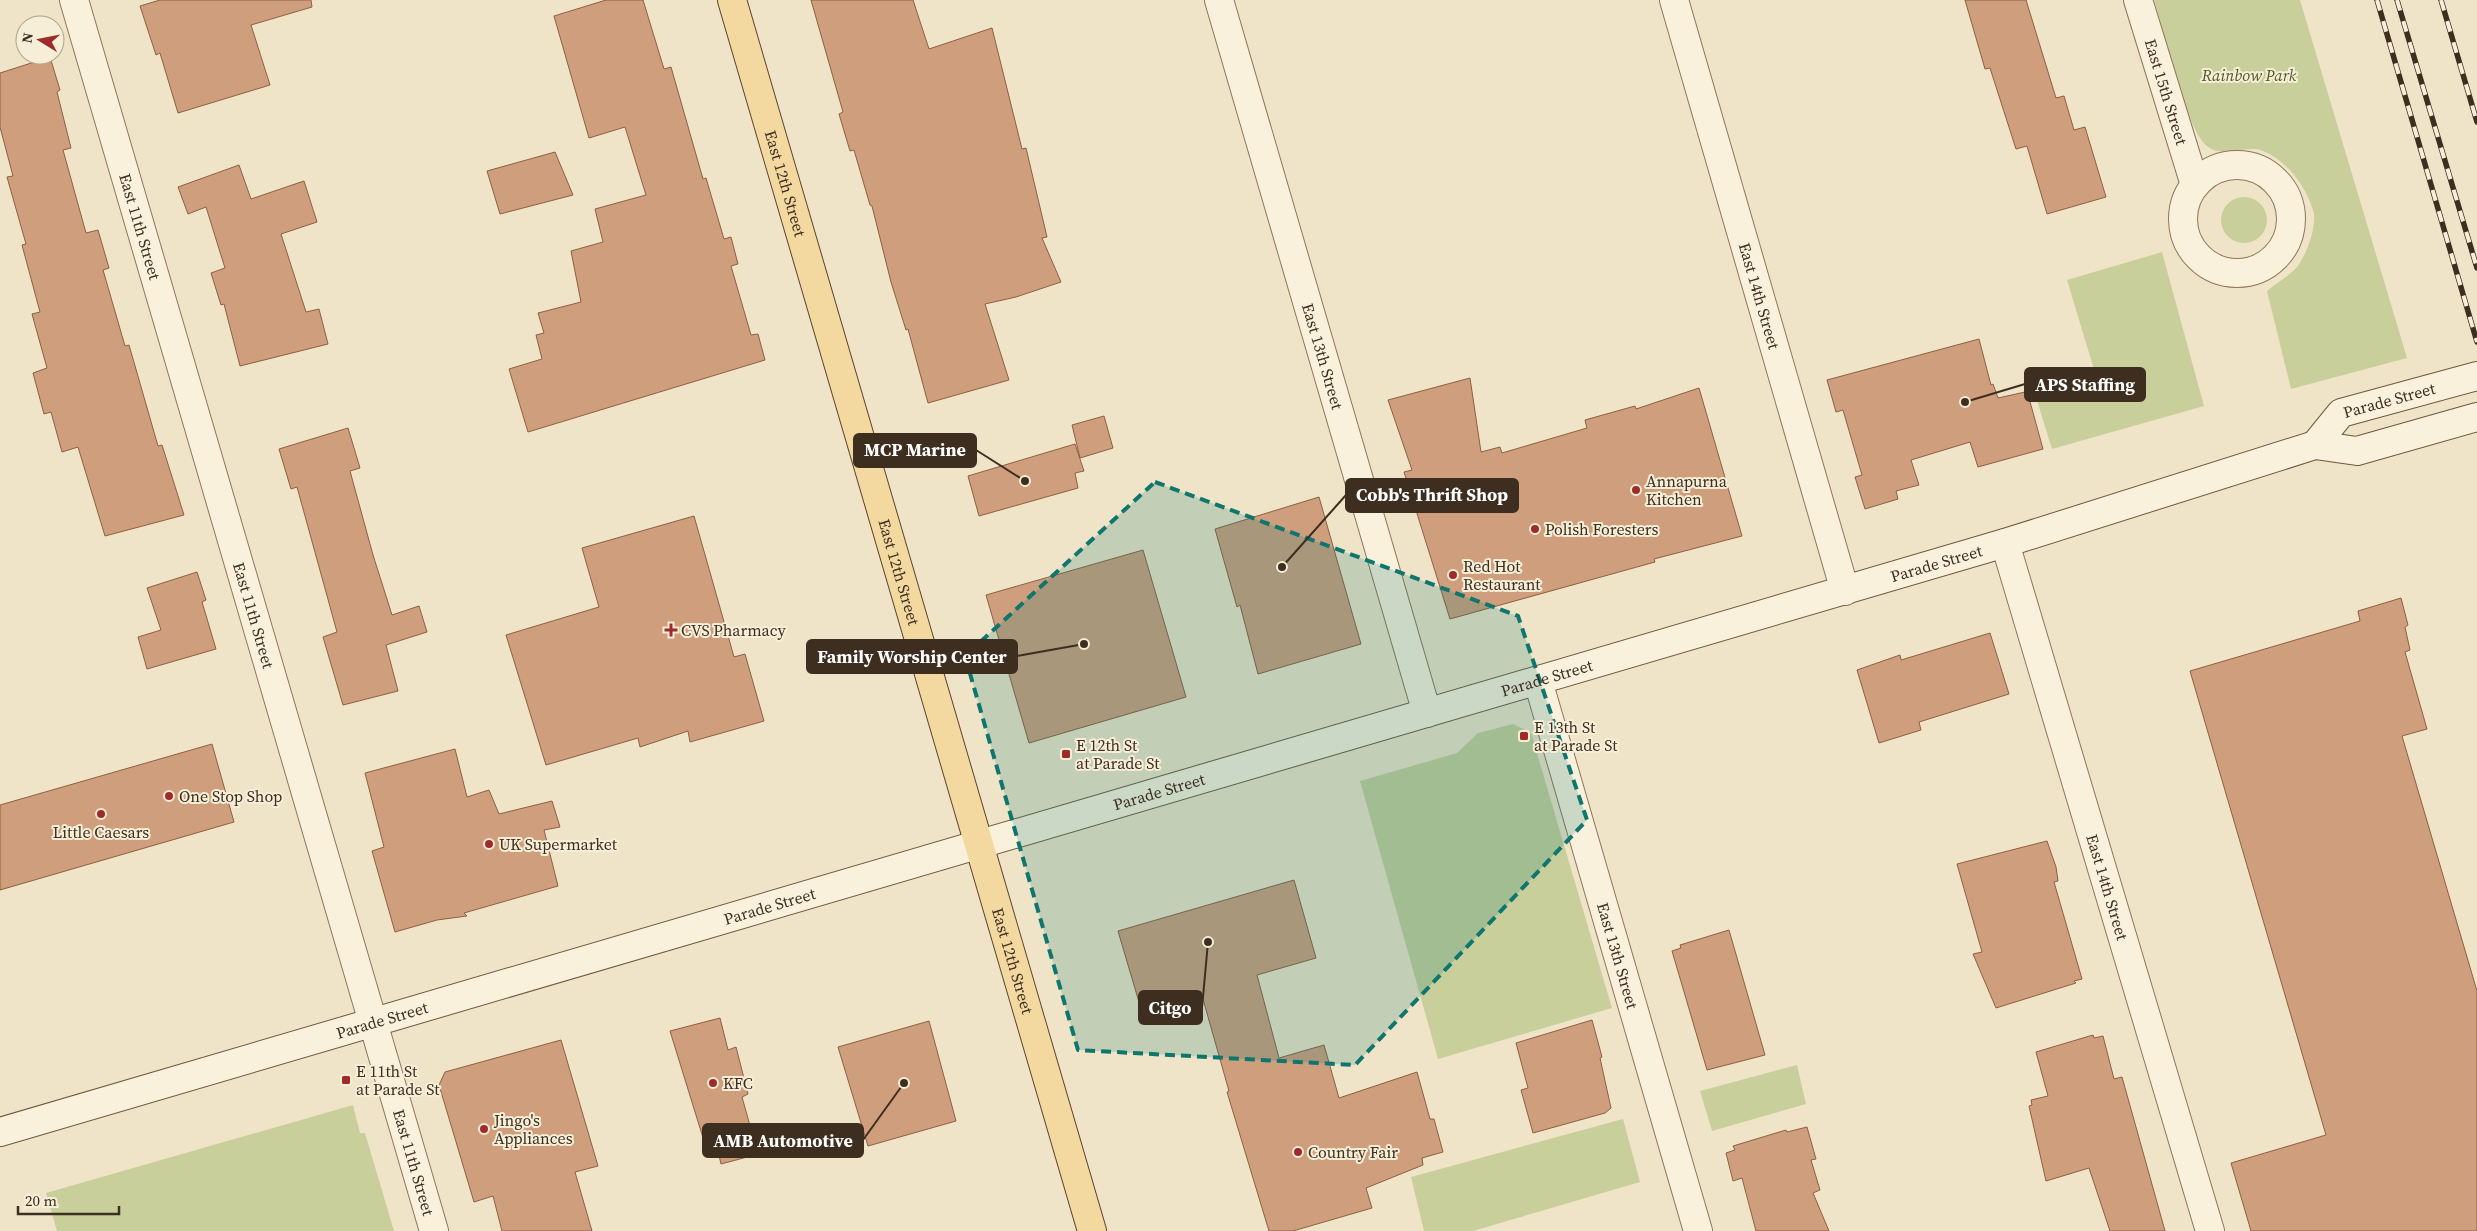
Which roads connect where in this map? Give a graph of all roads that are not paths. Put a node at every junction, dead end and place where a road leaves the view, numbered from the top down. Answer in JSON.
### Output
{"nodes":[{"id":1,"x":74,"y":0,"type":"edge"},
{"id":2,"x":732,"y":0,"type":"edge"},
{"id":3,"x":1219,"y":0,"type":"edge"},
{"id":4,"x":1674,"y":0,"type":"edge"},
{"id":5,"x":2138,"y":0,"type":"edge"},
{"id":6,"x":2195,"y":185,"type":"dead end"},
{"id":7,"x":2477,"y":376,"type":"edge"},
{"id":8,"x":2477,"y":417,"type":"edge"},
{"id":9,"x":2315,"y":445,"type":"junction"},
{"id":10,"x":2005,"y":543,"type":"junction"},
{"id":11,"x":1845,"y":591,"type":"junction"},
{"id":12,"x":1538,"y":681,"type":"junction"},
{"id":13,"x":1427,"y":713,"type":"junction"},
{"id":14,"x":979,"y":845,"type":"junction"},
{"id":15,"x":373,"y":1022,"type":"junction"},
{"id":16,"x":0,"y":1132,"type":"edge"},
{"id":17,"x":434,"y":1231,"type":"edge"},
{"id":18,"x":1092,"y":1231,"type":"edge"},
{"id":19,"x":1698,"y":1231,"type":"edge"},
{"id":20,"x":2210,"y":1231,"type":"edge"}],
"edges":[{"from":1,"to":15,"type":"street","name":"East 11th Street"},
{"from":2,"to":14,"type":"main road","name":"East 12th Street"},
{"from":3,"to":13,"type":"street","name":"East 13th Street"},
{"from":4,"to":11,"type":"street","name":"East 14th Street"},
{"from":5,"to":6,"type":"street","name":"East 15th Street"},
{"from":7,"to":9,"type":"street","name":"Parade Street"},
{"from":8,"to":9,"type":"street","name":"Parade Street"},
{"from":9,"to":10,"type":"street","name":"Parade Street"},
{"from":10,"to":11,"type":"street","name":"Parade Street"},
{"from":10,"to":20,"type":"street","name":"East 14th Street"},
{"from":11,"to":12,"type":"street","name":"Parade Street"},
{"from":12,"to":13,"type":"street","name":"Parade Street"},
{"from":12,"to":19,"type":"street","name":"East 13th Street"},
{"from":13,"to":14,"type":"street","name":"Parade Street"},
{"from":14,"to":15,"type":"street","name":"Parade Street"},
{"from":14,"to":18,"type":"main road","name":"East 12th Street"},
{"from":15,"to":16,"type":"street","name":"Parade Street"},
{"from":15,"to":17,"type":"street","name":"East 11th Street"}]}
